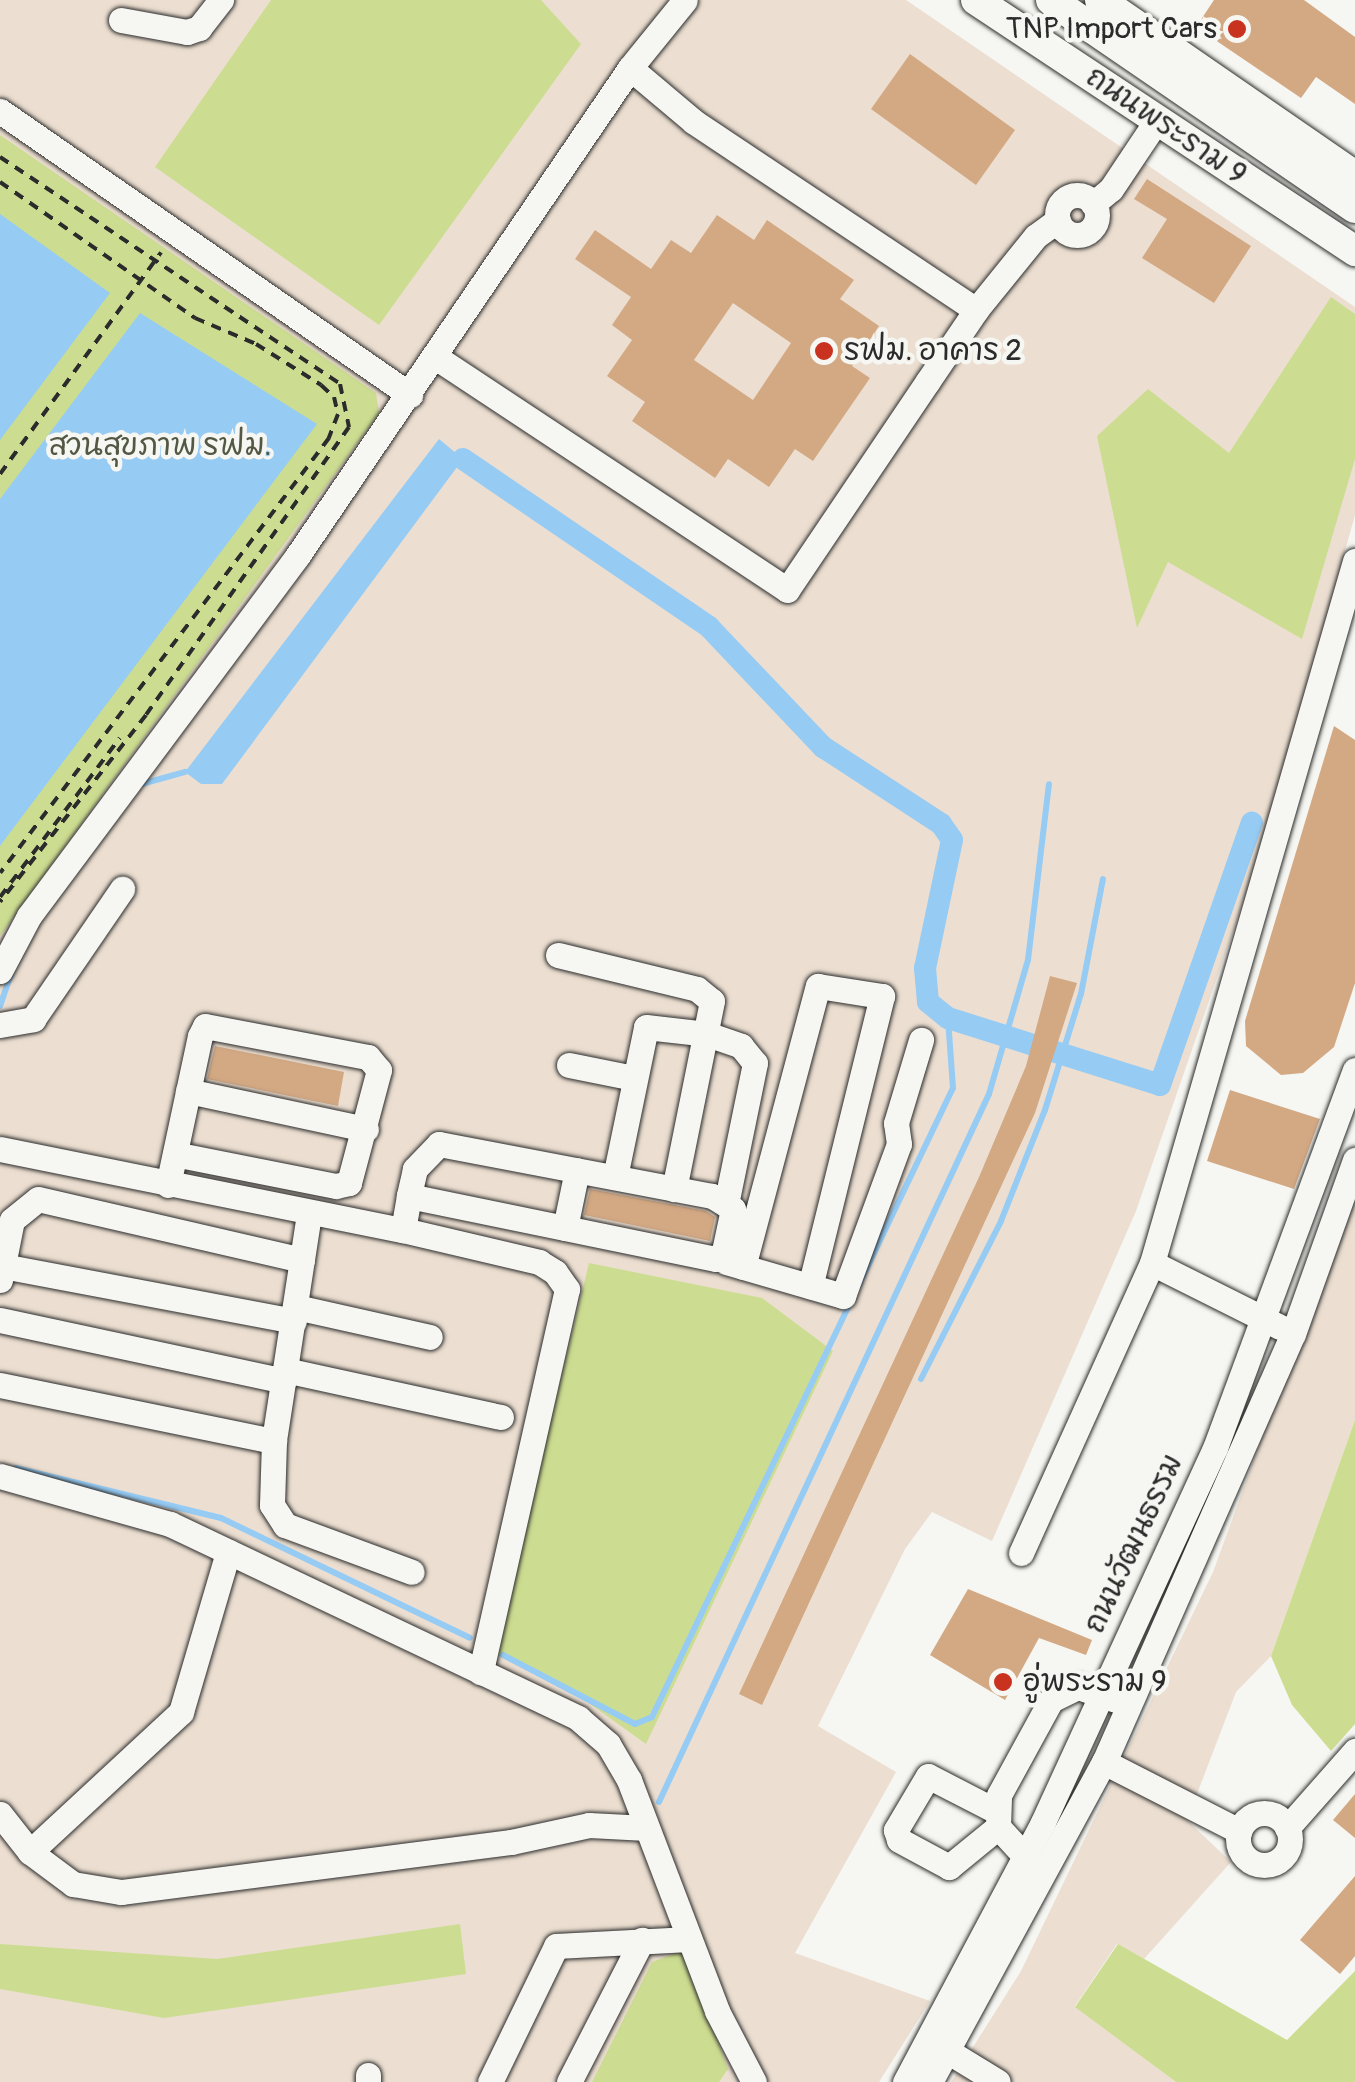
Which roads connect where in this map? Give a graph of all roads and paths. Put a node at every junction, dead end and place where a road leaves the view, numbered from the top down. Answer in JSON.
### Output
{"nodes":[{"id":1,"x":221,"y":0,"type":"edge"},
{"id":2,"x":664,"y":0,"type":"edge"},
{"id":3,"x":686,"y":0,"type":"edge"},
{"id":4,"x":976,"y":0,"type":"edge"},
{"id":5,"x":1051,"y":0,"type":"edge"},
{"id":6,"x":1100,"y":0,"type":"edge"},
{"id":7,"x":1131,"y":0,"type":"edge"},
{"id":8,"x":120,"y":20,"type":"dead end"},
{"id":9,"x":630,"y":68,"type":"junction"},
{"id":10,"x":0,"y":111,"type":"edge"},
{"id":11,"x":1157,"y":120,"type":"junction"},
{"id":12,"x":1355,"y":152,"type":"edge"},
{"id":13,"x":0,"y":157,"type":"edge"},
{"id":14,"x":1355,"y":176,"type":"edge"},
{"id":15,"x":0,"y":182,"type":"edge"},
{"id":16,"x":1355,"y":208,"type":"edge"},
{"id":17,"x":175,"y":232,"type":"junction"},
{"id":18,"x":1355,"y":251,"type":"edge"},
{"id":19,"x":154,"y":262,"type":"junction"},
{"id":20,"x":141,"y":280,"type":"junction"},
{"id":21,"x":976,"y":310,"type":"junction"},
{"id":22,"x":437,"y":358,"type":"junction"},
{"id":23,"x":410,"y":395,"type":"junction"},
{"id":24,"x":0,"y":474,"type":"edge"},
{"id":25,"x":1355,"y":560,"type":"edge"},
{"id":26,"x":0,"y":872,"type":"edge"},
{"id":27,"x":122,"y":888,"type":"dead end"},
{"id":28,"x":0,"y":899,"type":"edge"},
{"id":29,"x":558,"y":956,"type":"dead end"},
{"id":30,"x":0,"y":971,"type":"edge"},
{"id":31,"x":0,"y":1025,"type":"edge"},
{"id":32,"x":706,"y":1034,"type":"junction"},
{"id":33,"x":921,"y":1040,"type":"dead end"},
{"id":34,"x":569,"y":1065,"type":"dead end"},
{"id":35,"x":1355,"y":1070,"type":"edge"},
{"id":36,"x":634,"y":1078,"type":"junction"},
{"id":37,"x":188,"y":1090,"type":"junction"},
{"id":38,"x":366,"y":1129,"type":"junction"},
{"id":39,"x":0,"y":1149,"type":"edge"},
{"id":40,"x":175,"y":1154,"type":"junction"},
{"id":41,"x":1355,"y":1160,"type":"edge"},
{"id":42,"x":577,"y":1170,"type":"junction"},
{"id":43,"x":614,"y":1177,"type":"junction"},
{"id":44,"x":168,"y":1185,"type":"junction"},
{"id":45,"x":674,"y":1189,"type":"junction"},
{"id":46,"x":409,"y":1196,"type":"junction"},
{"id":47,"x":727,"y":1200,"type":"junction"},
{"id":48,"x":309,"y":1214,"type":"junction"},
{"id":49,"x":566,"y":1228,"type":"junction"},
{"id":50,"x":404,"y":1230,"type":"junction"},
{"id":51,"x":716,"y":1259,"type":"junction"},
{"id":52,"x":302,"y":1260,"type":"junction"},
{"id":53,"x":1152,"y":1263,"type":"junction"},
{"id":54,"x":742,"y":1267,"type":"junction"},
{"id":55,"x":1,"y":1273,"type":"edge"},
{"id":56,"x":810,"y":1286,"type":"junction"},
{"id":57,"x":295,"y":1314,"type":"junction"},
{"id":58,"x":1266,"y":1319,"type":"junction"},
{"id":59,"x":0,"y":1320,"type":"edge"},
{"id":60,"x":1293,"y":1334,"type":"junction"},
{"id":61,"x":430,"y":1336,"type":"dead end"},
{"id":62,"x":284,"y":1375,"type":"junction"},
{"id":63,"x":0,"y":1384,"type":"edge"},
{"id":64,"x":501,"y":1417,"type":"dead end"},
{"id":65,"x":274,"y":1441,"type":"junction"},
{"id":66,"x":0,"y":1476,"type":"edge"},
{"id":67,"x":228,"y":1552,"type":"junction"},
{"id":68,"x":1021,"y":1553,"type":"dead end"},
{"id":69,"x":412,"y":1572,"type":"dead end"},
{"id":70,"x":481,"y":1672,"type":"junction"},
{"id":71,"x":1101,"y":1694,"type":"junction"},
{"id":72,"x":1129,"y":1706,"type":"junction"},
{"id":73,"x":1355,"y":1751,"type":"edge"},
{"id":74,"x":1104,"y":1762,"type":"junction"},
{"id":75,"x":0,"y":1814,"type":"edge"},
{"id":76,"x":647,"y":1828,"type":"junction"},
{"id":77,"x":1288,"y":1828,"type":"junction"},
{"id":78,"x":1239,"y":1831,"type":"junction"},
{"id":79,"x":30,"y":1852,"type":"junction"},
{"id":80,"x":1035,"y":1866,"type":"junction"},
{"id":81,"x":690,"y":1939,"type":"junction"},
{"id":82,"x":642,"y":1940,"type":"junction"},
{"id":83,"x":949,"y":2052,"type":"junction"},
{"id":84,"x":490,"y":2082,"type":"edge"},
{"id":85,"x":569,"y":2082,"type":"edge"},
{"id":86,"x":754,"y":2082,"type":"edge"},
{"id":87,"x":905,"y":2082,"type":"edge"},
{"id":88,"x":930,"y":2082,"type":"edge"},
{"id":89,"x":998,"y":2082,"type":"edge"}],
"edges":[{"from":1,"to":8,"type":"street"},
{"from":2,"to":9,"type":"street"},
{"from":3,"to":9,"type":"street"},
{"from":4,"to":11,"type":"main road","name":"ถนนพระราม 9"},
{"from":5,"to":16,"type":"main road","name":"ถนนพระราม 9"},
{"from":6,"to":14,"type":"main road"},
{"from":7,"to":12,"type":"main road"},
{"from":9,"to":21,"type":"street"},
{"from":9,"to":22,"type":"street"},
{"from":10,"to":17,"type":"street"},
{"from":11,"to":18,"type":"main road","name":"ถนนพระราม 9"},
{"from":11,"to":21,"type":"street"},
{"from":13,"to":19,"type":"path"},
{"from":15,"to":20,"type":"path"},
{"from":17,"to":19,"type":"path"},
{"from":17,"to":23,"type":"street"},
{"from":19,"to":20,"type":"path"},
{"from":19,"to":28,"type":"path"},
{"from":20,"to":24,"type":"path"},
{"from":20,"to":26,"type":"path"},
{"from":21,"to":22,"type":"street"},
{"from":22,"to":23,"type":"street"},
{"from":23,"to":30,"type":"street"},
{"from":25,"to":53,"type":"street"},
{"from":27,"to":31,"type":"street"},
{"from":29,"to":32,"type":"street"},
{"from":32,"to":36,"type":"street"},
{"from":32,"to":45,"type":"street"},
{"from":32,"to":47,"type":"street"},
{"from":33,"to":56,"type":"street"},
{"from":34,"to":36,"type":"street"},
{"from":35,"to":58,"type":"street","name":"ถนนวัฒนธรรม"},
{"from":36,"to":43,"type":"street"},
{"from":37,"to":38,"type":"street"},
{"from":37,"to":38,"type":"street"},
{"from":37,"to":40,"type":"street"},
{"from":38,"to":40,"type":"street"},
{"from":39,"to":44,"type":"street"},
{"from":40,"to":44,"type":"street"},
{"from":41,"to":60,"type":"street","name":"ถนนวัฒนธรรม"},
{"from":42,"to":43,"type":"street"},
{"from":42,"to":46,"type":"street"},
{"from":42,"to":49,"type":"street"},
{"from":43,"to":45,"type":"street"},
{"from":44,"to":48,"type":"street"},
{"from":45,"to":47,"type":"street"},
{"from":46,"to":49,"type":"street"},
{"from":46,"to":50,"type":"street"},
{"from":47,"to":51,"type":"street"},
{"from":48,"to":50,"type":"street"},
{"from":48,"to":52,"type":"street"},
{"from":49,"to":51,"type":"street"},
{"from":50,"to":70,"type":"street"},
{"from":51,"to":54,"type":"street"},
{"from":52,"to":55,"type":"street"},
{"from":52,"to":57,"type":"street"},
{"from":53,"to":58,"type":"street"},
{"from":53,"to":68,"type":"street"},
{"from":54,"to":56,"type":"street"},
{"from":54,"to":56,"type":"street"},
{"from":55,"to":57,"type":"street"},
{"from":57,"to":61,"type":"street"},
{"from":57,"to":62,"type":"street"},
{"from":58,"to":60,"type":"street"},
{"from":58,"to":71,"type":"street","name":"ถนนวัฒนธรรม"},
{"from":59,"to":62,"type":"street"},
{"from":60,"to":72,"type":"street","name":"ถนนวัฒนธรรม"},
{"from":62,"to":64,"type":"street"},
{"from":62,"to":65,"type":"street"},
{"from":63,"to":65,"type":"street"},
{"from":65,"to":69,"type":"street"},
{"from":66,"to":67,"type":"street"},
{"from":67,"to":70,"type":"street"},
{"from":67,"to":79,"type":"street"},
{"from":70,"to":76,"type":"street"},
{"from":71,"to":72,"type":"street"},
{"from":71,"to":80,"type":"street","name":"ถนนวัฒนธรรม"},
{"from":71,"to":80,"type":"street"},
{"from":72,"to":74,"type":"street","name":"ถนนวัฒนธรรม"},
{"from":73,"to":77,"type":"street"},
{"from":74,"to":78,"type":"street"},
{"from":74,"to":80,"type":"street","name":"ถนนวัฒนธรรม"},
{"from":75,"to":79,"type":"street"},
{"from":76,"to":79,"type":"street"},
{"from":76,"to":81,"type":"street"},
{"from":77,"to":78,"type":"street"},
{"from":77,"to":78,"type":"street"},
{"from":80,"to":83,"type":"street","name":"ถนนวัฒนธรรม"},
{"from":80,"to":87,"type":"street","name":"ถนนวัฒนธรรม"},
{"from":81,"to":82,"type":"street"},
{"from":81,"to":86,"type":"street"},
{"from":82,"to":84,"type":"street"},
{"from":82,"to":85,"type":"street"},
{"from":83,"to":88,"type":"street","name":"ถนนวัฒนธรรม"},
{"from":83,"to":89,"type":"street"}]}
